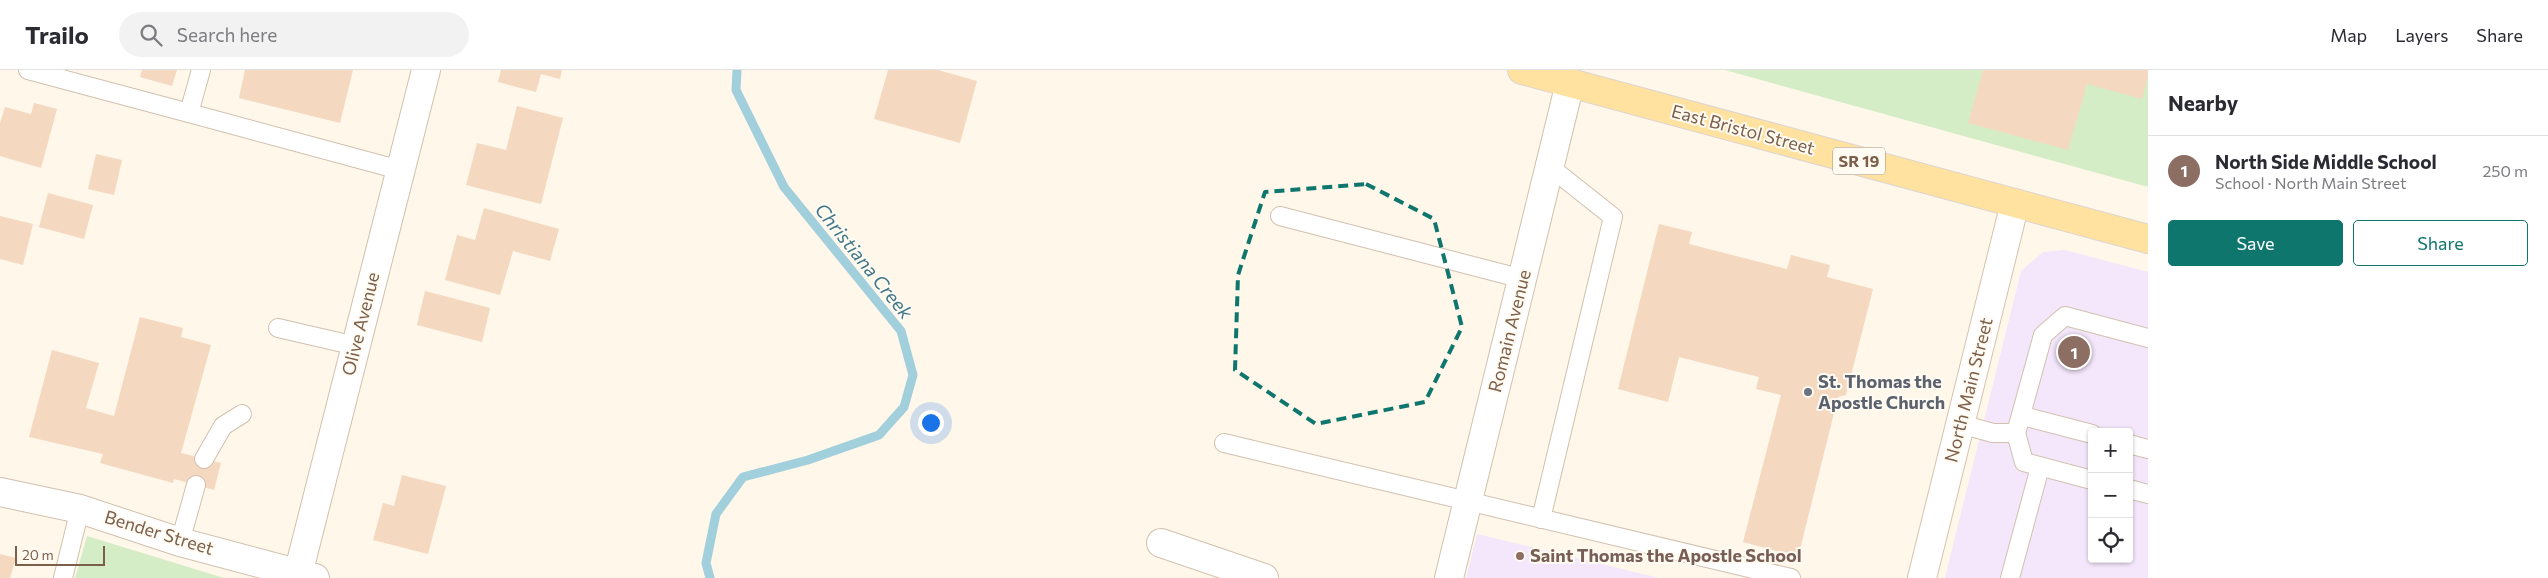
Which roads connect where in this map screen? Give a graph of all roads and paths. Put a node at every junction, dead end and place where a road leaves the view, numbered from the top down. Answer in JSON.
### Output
{"nodes":[{"id":1,"x":28,"y":70,"type":"edge"},
{"id":2,"x":202,"y":70,"type":"edge"},
{"id":3,"x":426,"y":70,"type":"edge"},
{"id":4,"x":1522,"y":70,"type":"edge"},
{"id":5,"x":1571,"y":77,"type":"edge"},
{"id":6,"x":189,"y":113,"type":"junction"},
{"id":7,"x":1550,"y":167,"type":"junction"},
{"id":8,"x":400,"y":170,"type":"junction"},
{"id":9,"x":2015,"y":203,"type":"junction"},
{"id":10,"x":1280,"y":216,"type":"dead end"},
{"id":11,"x":2148,"y":238,"type":"edge"},
{"id":12,"x":1522,"y":279,"type":"junction"},
{"id":13,"x":278,"y":328,"type":"dead end"},
{"id":14,"x":2148,"y":338,"type":"edge"},
{"id":15,"x":356,"y":346,"type":"junction"},
{"id":16,"x":242,"y":414,"type":"dead end"},
{"id":17,"x":2023,"y":416,"type":"junction"},
{"id":18,"x":1960,"y":424,"type":"junction"},
{"id":19,"x":2016,"y":433,"type":"junction"},
{"id":20,"x":2088,"y":433,"type":"edge"},
{"id":21,"x":1224,"y":443,"type":"dead end"},
{"id":22,"x":2133,"y":445,"type":"edge"},
{"id":23,"x":2148,"y":449,"type":"edge"},
{"id":24,"x":204,"y":459,"type":"dead end"},
{"id":25,"x":2040,"y":467,"type":"junction"},
{"id":26,"x":2088,"y":479,"type":"edge"},
{"id":27,"x":196,"y":485,"type":"dead end"},
{"id":28,"x":2133,"y":490,"type":"edge"},
{"id":29,"x":0,"y":492,"type":"edge"},
{"id":30,"x":2148,"y":494,"type":"edge"},
{"id":31,"x":1468,"y":502,"type":"junction"},
{"id":32,"x":80,"y":508,"type":"junction"},
{"id":33,"x":1542,"y":520,"type":"junction"},
{"id":34,"x":180,"y":542,"type":"junction"},
{"id":35,"x":1161,"y":543,"type":"dead end"},
{"id":36,"x":304,"y":576,"type":"edge"},
{"id":37,"x":63,"y":578,"type":"edge"},
{"id":38,"x":1264,"y":578,"type":"edge"},
{"id":39,"x":1449,"y":578,"type":"edge"},
{"id":40,"x":1791,"y":578,"type":"edge"},
{"id":41,"x":1922,"y":578,"type":"edge"},
{"id":42,"x":2010,"y":578,"type":"edge"}],
"edges":[{"from":1,"to":6,"type":"lane"},
{"from":2,"to":6,"type":"lane"},
{"from":3,"to":8,"type":"street","name":"Olive Avenue"},
{"from":4,"to":5,"type":"main road","number":"SR 19"},
{"from":5,"to":7,"type":"street","name":"Romain Avenue"},
{"from":5,"to":9,"type":"main road","name":"East Bristol Street","number":"SR 19"},
{"from":6,"to":8,"type":"lane"},
{"from":7,"to":12,"type":"street","name":"Romain Avenue"},
{"from":7,"to":33,"type":"lane"},
{"from":8,"to":15,"type":"street","name":"Olive Avenue"},
{"from":9,"to":11,"type":"main road","name":"East Bristol Street","number":"SR 19"},
{"from":9,"to":18,"type":"street","name":"North Main Street"},
{"from":10,"to":12,"type":"lane"},
{"from":12,"to":31,"type":"street","name":"Romain Avenue"},
{"from":13,"to":15,"type":"lane"},
{"from":14,"to":17,"type":"lane"},
{"from":15,"to":36,"type":"street","name":"Olive Avenue"},
{"from":16,"to":24,"type":"lane"},
{"from":17,"to":19,"type":"lane"},
{"from":17,"to":20,"type":"lane"},
{"from":18,"to":19,"type":"lane"},
{"from":18,"to":41,"type":"street","name":"North Main Street"},
{"from":19,"to":25,"type":"lane"},
{"from":21,"to":31,"type":"lane"},
{"from":22,"to":23,"type":"lane"},
{"from":25,"to":26,"type":"lane"},
{"from":25,"to":42,"type":"lane"},
{"from":27,"to":34,"type":"lane"},
{"from":28,"to":30,"type":"lane"},
{"from":29,"to":32,"type":"street","name":"Bender Street"},
{"from":31,"to":33,"type":"lane"},
{"from":31,"to":39,"type":"street","name":"Romain Avenue"},
{"from":32,"to":34,"type":"street","name":"Bender Street"},
{"from":32,"to":37,"type":"lane"},
{"from":33,"to":40,"type":"lane"},
{"from":34,"to":36,"type":"street","name":"Bender Street"},
{"from":35,"to":38,"type":"street"}]}
